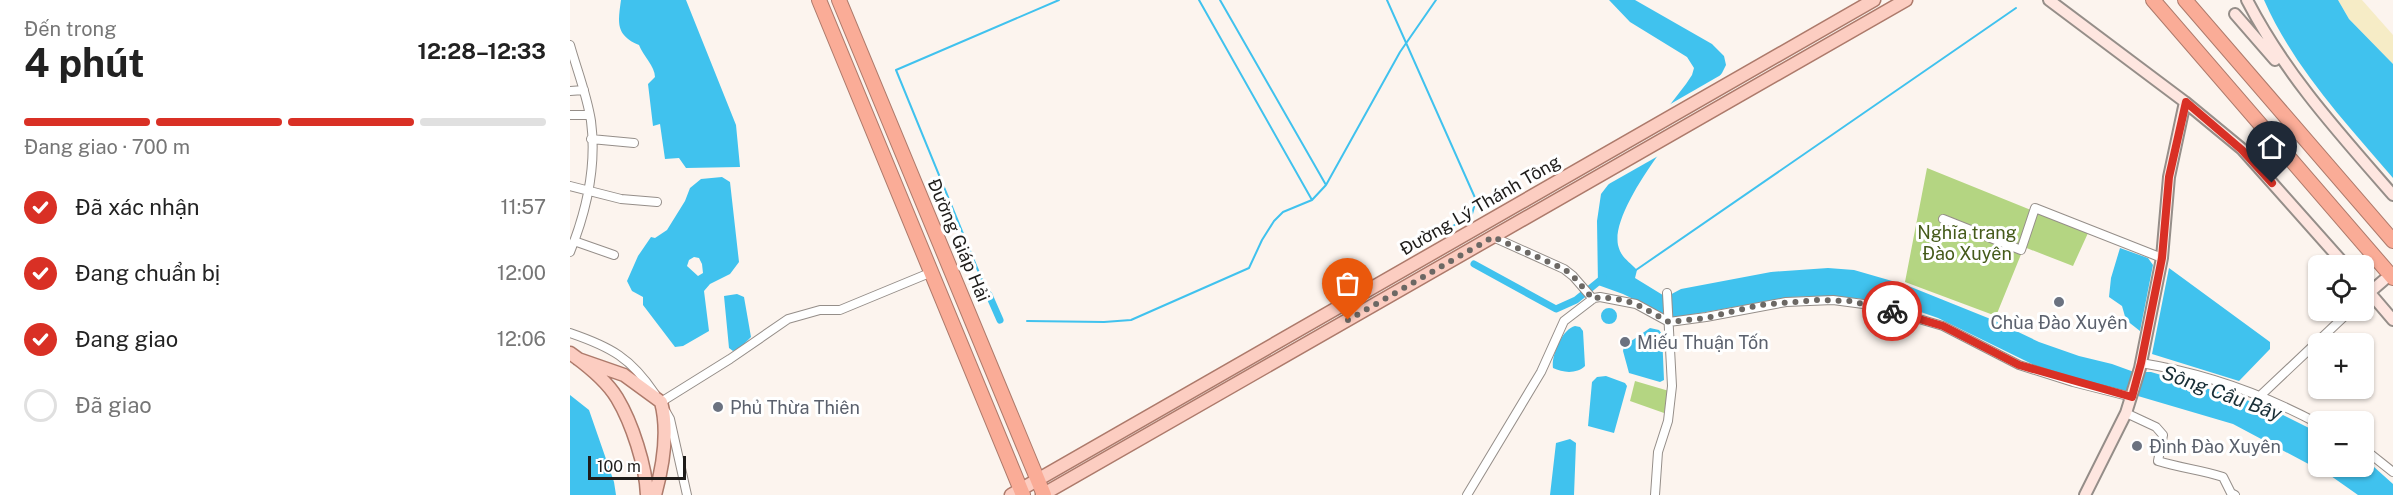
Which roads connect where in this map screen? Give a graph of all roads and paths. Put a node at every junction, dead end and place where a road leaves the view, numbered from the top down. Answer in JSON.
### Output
{"nodes":[{"id":1,"x":819,"y":0,"type":"edge"},
{"id":2,"x":839,"y":0,"type":"edge"},
{"id":3,"x":1874,"y":0,"type":"edge"},
{"id":4,"x":1914,"y":0,"type":"edge"},
{"id":5,"x":2049,"y":0,"type":"edge"},
{"id":6,"x":2153,"y":0,"type":"edge"},
{"id":7,"x":2185,"y":0,"type":"edge"},
{"id":8,"x":2247,"y":0,"type":"edge"},
{"id":9,"x":1901,"y":3,"type":"edge"},
{"id":10,"x":2235,"y":14,"type":"dead end"},
{"id":11,"x":1834,"y":23,"type":"junction"},
{"id":12,"x":1843,"y":36,"type":"junction"},
{"id":13,"x":570,"y":45,"type":"edge"},
{"id":14,"x":584,"y":90,"type":"junction"},
{"id":15,"x":570,"y":91,"type":"edge"},
{"id":16,"x":2186,"y":102,"type":"junction"},
{"id":17,"x":2316,"y":108,"type":"junction"},
{"id":18,"x":2209,"y":110,"type":"dead end"},
{"id":19,"x":570,"y":115,"type":"edge"},
{"id":20,"x":590,"y":115,"type":"junction"},
{"id":21,"x":591,"y":139,"type":"junction"},
{"id":22,"x":634,"y":144,"type":"dead end"},
{"id":23,"x":2242,"y":150,"type":"junction"},
{"id":24,"x":570,"y":186,"type":"edge"},
{"id":25,"x":590,"y":189,"type":"junction"},
{"id":26,"x":2393,"y":195,"type":"edge"},
{"id":27,"x":657,"y":202,"type":"dead end"},
{"id":28,"x":1943,"y":219,"type":"dead end"},
{"id":29,"x":1469,"y":232,"type":"junction"},
{"id":30,"x":1493,"y":237,"type":"junction"},
{"id":31,"x":574,"y":241,"type":"junction"},
{"id":32,"x":2393,"y":241,"type":"edge"},
{"id":33,"x":1477,"y":246,"type":"junction"},
{"id":34,"x":942,"y":247,"type":"junction"},
{"id":35,"x":570,"y":252,"type":"edge"},
{"id":36,"x":925,"y":254,"type":"junction"},
{"id":37,"x":614,"y":255,"type":"dead end"},
{"id":38,"x":2336,"y":255,"type":"edge"},
{"id":39,"x":2162,"y":258,"type":"junction"},
{"id":40,"x":932,"y":272,"type":"junction"},
{"id":41,"x":2388,"y":279,"type":"edge"},
{"id":42,"x":2374,"y":287,"type":"edge"},
{"id":43,"x":1667,"y":293,"type":"dead end"},
{"id":44,"x":1591,"y":297,"type":"junction"},
{"id":45,"x":2374,"y":300,"type":"edge"},
{"id":46,"x":1669,"y":320,"type":"junction"},
{"id":47,"x":2393,"y":320,"type":"edge"},
{"id":48,"x":2339,"y":321,"type":"edge"},
{"id":49,"x":570,"y":333,"type":"edge"},
{"id":50,"x":574,"y":356,"type":"edge"},
{"id":51,"x":2141,"y":366,"type":"junction"},
{"id":52,"x":2261,"y":395,"type":"junction"},
{"id":53,"x":2132,"y":397,"type":"junction"},
{"id":54,"x":661,"y":402,"type":"junction"},
{"id":55,"x":2126,"y":414,"type":"junction"},
{"id":56,"x":2308,"y":418,"type":"edge"},
{"id":57,"x":2374,"y":457,"type":"edge"},
{"id":58,"x":2393,"y":472,"type":"edge"},
{"id":59,"x":1038,"y":479,"type":"junction"},
{"id":60,"x":1018,"y":493,"type":"edge"},
{"id":61,"x":647,"y":495,"type":"edge"},
{"id":62,"x":655,"y":495,"type":"edge"},
{"id":63,"x":687,"y":495,"type":"edge"},
{"id":64,"x":1043,"y":495,"type":"edge"},
{"id":65,"x":1467,"y":495,"type":"edge"},
{"id":66,"x":1655,"y":495,"type":"edge"},
{"id":67,"x":2085,"y":495,"type":"edge"},
{"id":68,"x":2235,"y":495,"type":"edge"}],
"edges":[{"from":1,"to":36,"type":"highway","name":"Đường Giáp Hải"},
{"from":2,"to":34,"type":"highway","name":"Đường Giáp Hải"},
{"from":3,"to":11,"type":"main road","name":"Đường Lý Thánh Tông"},
{"from":4,"to":9,"type":"main road"},
{"from":5,"to":16,"type":"main road"},
{"from":6,"to":41,"type":"highway"},
{"from":7,"to":32,"type":"highway"},
{"from":8,"to":17,"type":"main road"},
{"from":9,"to":12,"type":"main road","name":"Đường Lý Thánh Tông"},
{"from":10,"to":17,"type":"main road"},
{"from":11,"to":12,"type":"main road"},
{"from":11,"to":29,"type":"main road","name":"Đường Lý Thánh Tông"},
{"from":12,"to":30,"type":"main road","name":"Đường Lý Thánh Tông"},
{"from":13,"to":14,"type":"street"},
{"from":14,"to":15,"type":"street"},
{"from":14,"to":20,"type":"street"},
{"from":16,"to":23,"type":"main road"},
{"from":16,"to":39,"type":"main road"},
{"from":17,"to":26,"type":"main road"},
{"from":18,"to":23,"type":"main road"},
{"from":19,"to":20,"type":"street"},
{"from":20,"to":21,"type":"street"},
{"from":21,"to":22,"type":"street"},
{"from":21,"to":25,"type":"street"},
{"from":23,"to":38,"type":"main road"},
{"from":24,"to":25,"type":"street"},
{"from":25,"to":27,"type":"street"},
{"from":25,"to":31,"type":"street"},
{"from":28,"to":39,"type":"street"},
{"from":29,"to":33,"type":"main road"},
{"from":29,"to":59,"type":"main road","name":"Đường Lý Thánh Tông"},
{"from":30,"to":33,"type":"main road","name":"Đường Lý Thánh Tông"},
{"from":30,"to":44,"type":"street"},
{"from":31,"to":35,"type":"street"},
{"from":31,"to":37,"type":"street"},
{"from":33,"to":64,"type":"main road","name":"Đường Lý Thánh Tông"},
{"from":34,"to":36,"type":"highway"},
{"from":34,"to":59,"type":"highway","name":"Đường Giáp Hải"},
{"from":36,"to":40,"type":"highway","name":"Đường Giáp Hải"},
{"from":39,"to":51,"type":"main road"},
{"from":40,"to":54,"type":"street"},
{"from":40,"to":60,"type":"highway","name":"Đường Giáp Hải"},
{"from":41,"to":42,"type":"main road"},
{"from":43,"to":46,"type":"street"},
{"from":44,"to":46,"type":"street"},
{"from":44,"to":65,"type":"street"},
{"from":45,"to":47,"type":"main road"},
{"from":46,"to":53,"type":"street"},
{"from":46,"to":66,"type":"street"},
{"from":48,"to":52,"type":"street"},
{"from":49,"to":54,"type":"street"},
{"from":50,"to":54,"type":"main road"},
{"from":50,"to":61,"type":"main road"},
{"from":51,"to":52,"type":"street"},
{"from":51,"to":53,"type":"main road"},
{"from":52,"to":56,"type":"street"},
{"from":53,"to":55,"type":"main road"},
{"from":54,"to":62,"type":"main road"},
{"from":54,"to":63,"type":"street"},
{"from":55,"to":67,"type":"main road"},
{"from":55,"to":68,"type":"street"},
{"from":57,"to":58,"type":"street"},
{"from":59,"to":60,"type":"main road","name":"Đường Lý Thánh Tông"},
{"from":59,"to":64,"type":"highway","name":"Đường Giáp Hải"}]}
